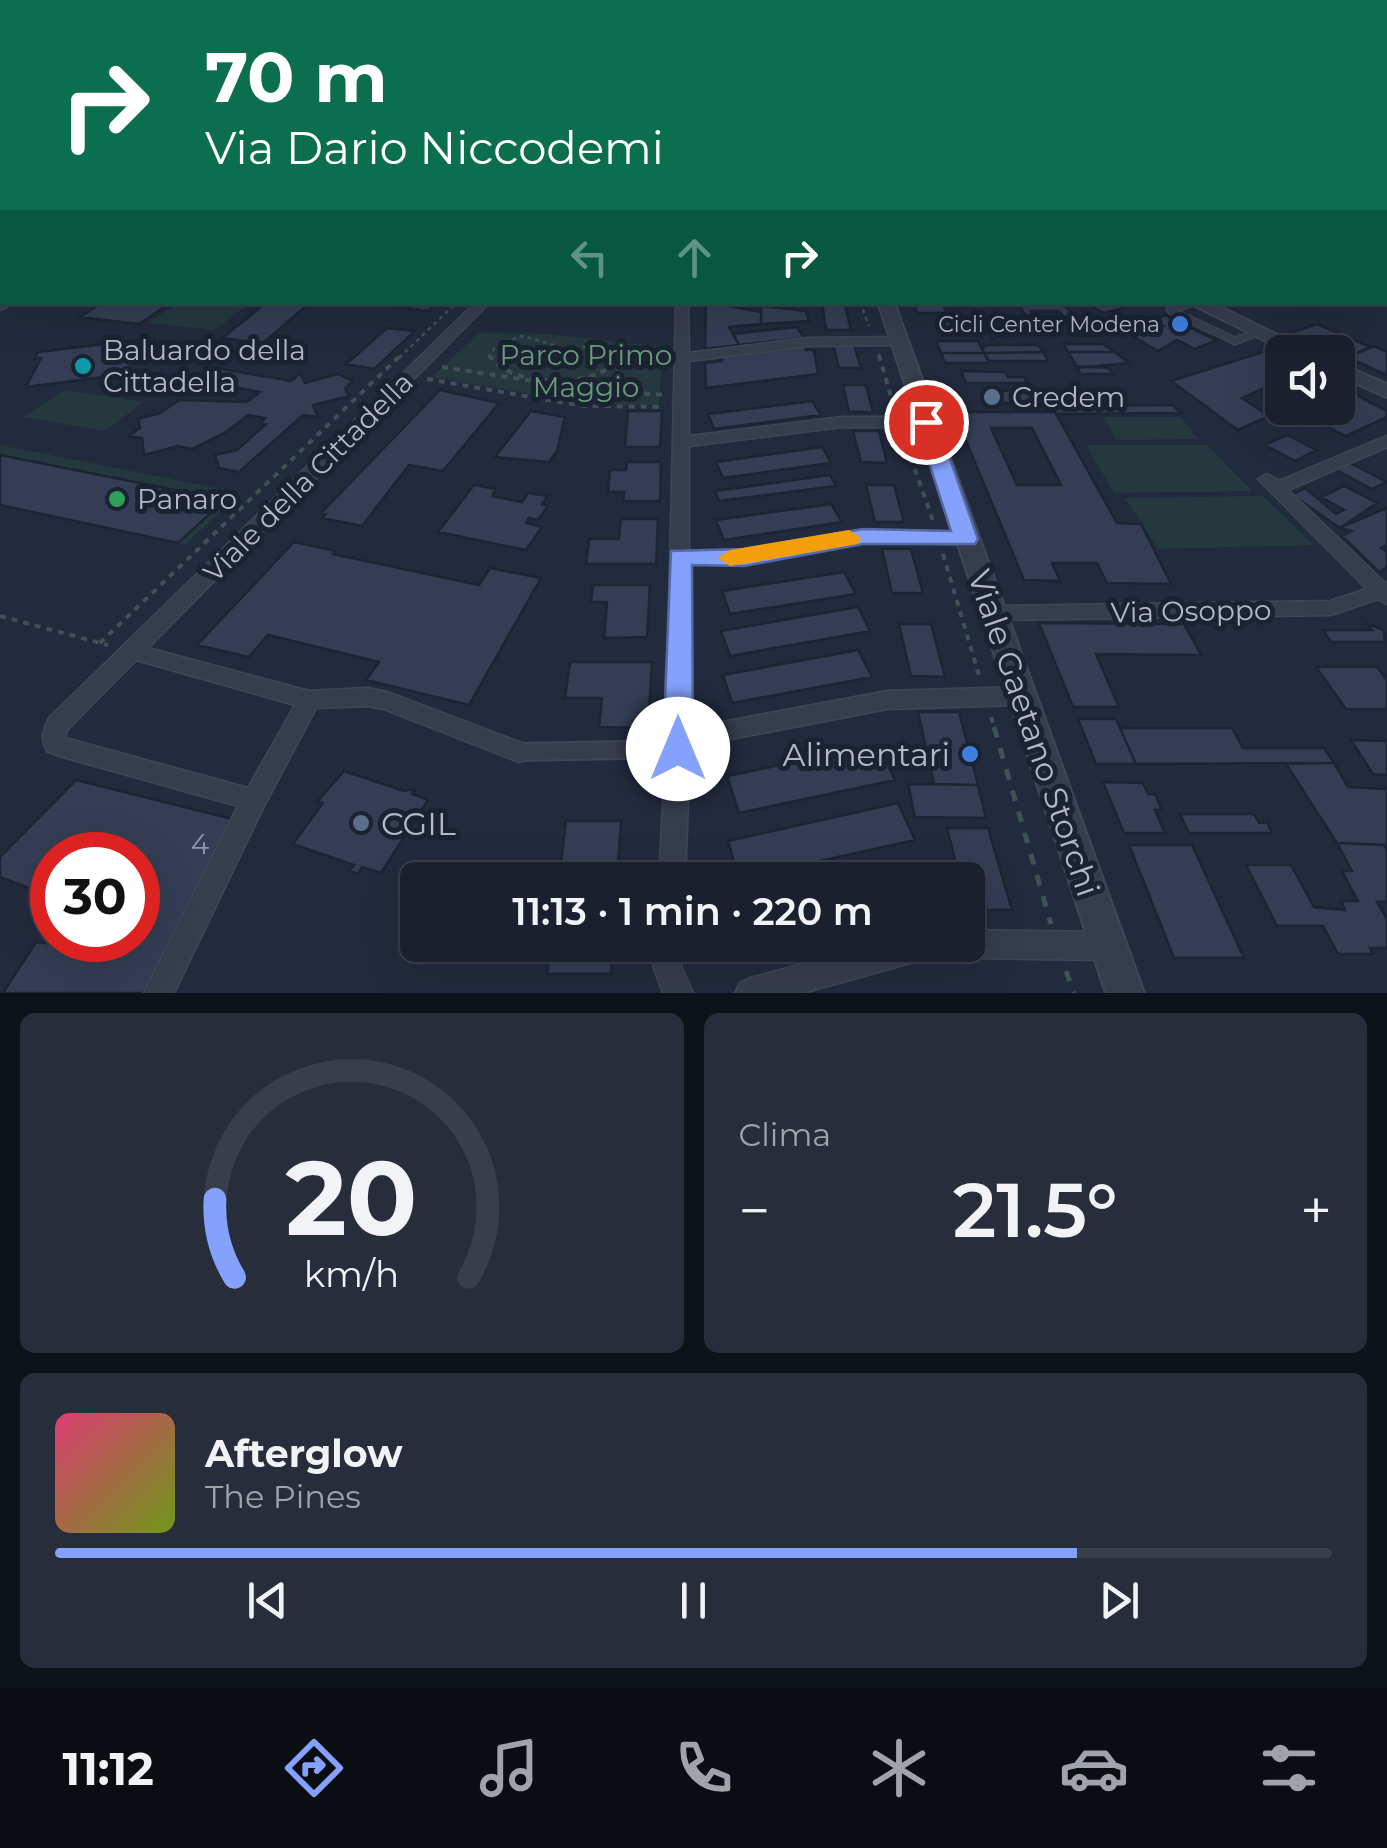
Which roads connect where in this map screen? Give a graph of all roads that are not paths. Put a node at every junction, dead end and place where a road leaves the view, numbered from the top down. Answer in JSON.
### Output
{"nodes":[{"id":1,"x":481,"y":305,"type":"edge"},
{"id":2,"x":682,"y":305,"type":"edge"},
{"id":3,"x":886,"y":305,"type":"edge"},
{"id":4,"x":1190,"y":305,"type":"edge"},
{"id":5,"x":1265,"y":340,"type":"edge"},
{"id":6,"x":887,"y":341,"type":"junction"},
{"id":7,"x":681,"y":358,"type":"junction"},
{"id":8,"x":1355,"y":376,"type":"edge"},
{"id":9,"x":1387,"y":392,"type":"edge"},
{"id":10,"x":913,"y":422,"type":"junction"},
{"id":11,"x":1387,"y":441,"type":"edge"},
{"id":12,"x":680,"y":442,"type":"junction"},
{"id":13,"x":952,"y":539,"type":"junction"},
{"id":14,"x":679,"y":556,"type":"junction"},
{"id":15,"x":1386,"y":593,"type":"edge"},
{"id":16,"x":991,"y":612,"type":"junction"},
{"id":17,"x":132,"y":651,"type":"junction"},
{"id":18,"x":1022,"y":696,"type":"junction"},
{"id":19,"x":308,"y":700,"type":"junction"},
{"id":20,"x":678,"y":745,"type":"junction"},
{"id":21,"x":519,"y":752,"type":"joint"},
{"id":22,"x":254,"y":800,"type":"junction"},
{"id":23,"x":673,"y":862,"type":"edge"},
{"id":24,"x":985,"y":944,"type":"edge"},
{"id":25,"x":1108,"y":946,"type":"junction"},
{"id":26,"x":668,"y":962,"type":"edge"},
{"id":27,"x":863,"y":962,"type":"edge"},
{"id":28,"x":677,"y":992,"type":"edge"},
{"id":29,"x":159,"y":993,"type":"edge"},
{"id":30,"x":750,"y":993,"type":"edge"},
{"id":31,"x":1125,"y":993,"type":"edge"}],
"edges":[{"from":1,"to":17,"type":"street","name":"Viale della Cittadella"},
{"from":2,"to":7,"type":"street"},
{"from":3,"to":6,"type":"street","name":"Viale Gaetano Storchi"},
{"from":4,"to":5,"type":"street"},
{"from":6,"to":7,"type":"street"},
{"from":6,"to":10,"type":"street","name":"Viale Gaetano Storchi"},
{"from":7,"to":12,"type":"street"},
{"from":8,"to":9,"type":"street"},
{"from":10,"to":12,"type":"street"},
{"from":10,"to":13,"type":"street","name":"Viale Gaetano Storchi"},
{"from":11,"to":15,"type":"street"},
{"from":12,"to":14,"type":"street"},
{"from":13,"to":14,"type":"street"},
{"from":13,"to":16,"type":"street","name":"Viale Gaetano Storchi"},
{"from":14,"to":20,"type":"street"},
{"from":15,"to":16,"type":"street","name":"Via Osoppo"},
{"from":16,"to":18,"type":"street","name":"Viale Gaetano Storchi"},
{"from":17,"to":19,"type":"street"},
{"from":17,"to":22,"type":"street","name":"Viale della Cittadella"},
{"from":18,"to":20,"type":"street"},
{"from":18,"to":25,"type":"street","name":"Viale Gaetano Storchi"},
{"from":19,"to":21,"type":"street"},
{"from":19,"to":22,"type":"street"},
{"from":20,"to":21,"type":"street"},
{"from":20,"to":23,"type":"street"},
{"from":22,"to":29,"type":"street"},
{"from":24,"to":25,"type":"street"},
{"from":25,"to":31,"type":"street","name":"Viale Gaetano Storchi"},
{"from":26,"to":28,"type":"street"},
{"from":27,"to":30,"type":"street"}]}
